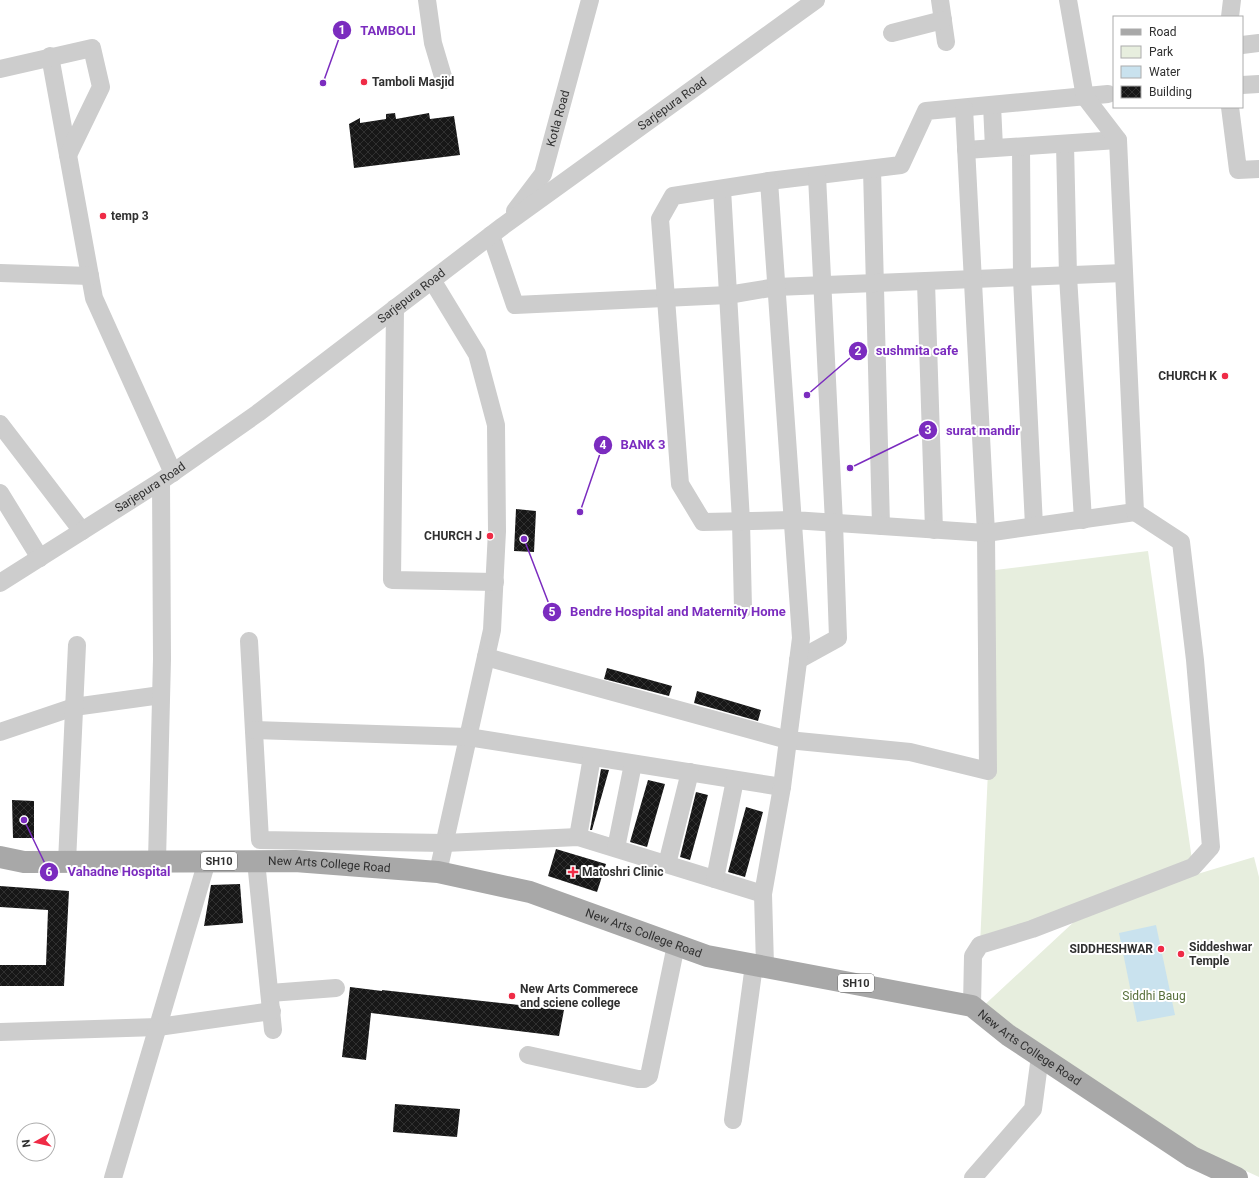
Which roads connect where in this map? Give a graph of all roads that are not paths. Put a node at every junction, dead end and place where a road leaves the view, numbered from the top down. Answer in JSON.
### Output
{"nodes":[{"id":1,"x":427,"y":0,"type":"edge"},
{"id":2,"x":590,"y":0,"type":"edge"},
{"id":3,"x":816,"y":0,"type":"edge"},
{"id":4,"x":940,"y":0,"type":"edge"},
{"id":5,"x":1068,"y":0,"type":"edge"},
{"id":6,"x":1232,"y":0,"type":"edge"},
{"id":7,"x":1230,"y":16,"type":"edge"},
{"id":8,"x":943,"y":20,"type":"junction"},
{"id":9,"x":892,"y":32,"type":"dead end"},
{"id":10,"x":946,"y":42,"type":"dead end"},
{"id":11,"x":1259,"y":44,"type":"edge"},
{"id":12,"x":1243,"y":45,"type":"edge"},
{"id":13,"x":50,"y":56,"type":"junction"},
{"id":14,"x":0,"y":68,"type":"edge"},
{"id":15,"x":444,"y":80,"type":"dead end"},
{"id":16,"x":1243,"y":84,"type":"edge"},
{"id":17,"x":1259,"y":84,"type":"edge"},
{"id":18,"x":1108,"y":94,"type":"dead end"},
{"id":19,"x":1085,"y":97,"type":"junction"},
{"id":20,"x":992,"y":105,"type":"junction"},
{"id":21,"x":964,"y":108,"type":"junction"},
{"id":22,"x":1230,"y":108,"type":"edge"},
{"id":23,"x":1118,"y":140,"type":"junction"},
{"id":24,"x":1065,"y":144,"type":"junction"},
{"id":25,"x":1021,"y":147,"type":"junction"},
{"id":26,"x":994,"y":148,"type":"junction"},
{"id":27,"x":966,"y":150,"type":"junction"},
{"id":28,"x":68,"y":155,"type":"junction"},
{"id":29,"x":872,"y":169,"type":"junction"},
{"id":30,"x":1259,"y":169,"type":"edge"},
{"id":31,"x":817,"y":176,"type":"junction"},
{"id":32,"x":769,"y":182,"type":"junction"},
{"id":33,"x":722,"y":189,"type":"junction"},
{"id":34,"x":497,"y":230,"type":"junction"},
{"id":35,"x":0,"y":273,"type":"edge"},
{"id":36,"x":1124,"y":273,"type":"junction"},
{"id":37,"x":90,"y":276,"type":"junction"},
{"id":38,"x":1068,"y":276,"type":"junction"},
{"id":39,"x":1022,"y":278,"type":"junction"},
{"id":40,"x":432,"y":280,"type":"junction"},
{"id":41,"x":973,"y":280,"type":"junction"},
{"id":42,"x":926,"y":282,"type":"junction"},
{"id":43,"x":875,"y":284,"type":"junction"},
{"id":44,"x":823,"y":286,"type":"junction"},
{"id":45,"x":776,"y":287,"type":"junction"},
{"id":46,"x":728,"y":294,"type":"junction"},
{"id":47,"x":666,"y":298,"type":"junction"},
{"id":48,"x":395,"y":308,"type":"junction"},
{"id":49,"x":0,"y":424,"type":"edge"},
{"id":50,"x":167,"y":477,"type":"junction"},
{"id":51,"x":0,"y":493,"type":"edge"},
{"id":52,"x":1135,"y":512,"type":"junction"},
{"id":53,"x":793,"y":520,"type":"junction"},
{"id":54,"x":1083,"y":520,"type":"junction"},
{"id":55,"x":741,"y":521,"type":"junction"},
{"id":56,"x":834,"y":523,"type":"junction"},
{"id":57,"x":881,"y":526,"type":"junction"},
{"id":58,"x":1034,"y":526,"type":"junction"},
{"id":59,"x":934,"y":530,"type":"junction"},
{"id":60,"x":82,"y":532,"type":"junction"},
{"id":61,"x":986,"y":533,"type":"junction"},
{"id":62,"x":40,"y":558,"type":"junction"},
{"id":63,"x":495,"y":582,"type":"junction"},
{"id":64,"x":0,"y":583,"type":"edge"},
{"id":65,"x":743,"y":609,"type":"dead end"},
{"id":66,"x":249,"y":641,"type":"dead end"},
{"id":67,"x":77,"y":645,"type":"dead end"},
{"id":68,"x":486,"y":657,"type":"junction"},
{"id":69,"x":798,"y":660,"type":"junction"},
{"id":70,"x":161,"y":694,"type":"junction"},
{"id":71,"x":74,"y":706,"type":"junction"},
{"id":72,"x":254,"y":730,"type":"junction"},
{"id":73,"x":0,"y":732,"type":"edge"},
{"id":74,"x":468,"y":737,"type":"junction"},
{"id":75,"x":788,"y":740,"type":"junction"},
{"id":76,"x":592,"y":757,"type":"junction"},
{"id":77,"x":633,"y":764,"type":"junction"},
{"id":78,"x":690,"y":772,"type":"junction"},
{"id":79,"x":735,"y":780,"type":"junction"},
{"id":80,"x":782,"y":787,"type":"junction"},
{"id":81,"x":578,"y":837,"type":"junction"},
{"id":82,"x":445,"y":843,"type":"junction"},
{"id":83,"x":616,"y":848,"type":"junction"},
{"id":84,"x":0,"y":857,"type":"edge"},
{"id":85,"x":157,"y":861,"type":"junction"},
{"id":86,"x":207,"y":861,"type":"junction"},
{"id":87,"x":256,"y":861,"type":"junction"},
{"id":88,"x":67,"y":862,"type":"junction"},
{"id":89,"x":666,"y":864,"type":"junction"},
{"id":90,"x":438,"y":872,"type":"junction"},
{"id":91,"x":715,"y":879,"type":"junction"},
{"id":92,"x":763,"y":894,"type":"junction"},
{"id":93,"x":676,"y":944,"type":"junction"},
{"id":94,"x":759,"y":966,"type":"junction"},
{"id":95,"x":336,"y":988,"type":"dead end"},
{"id":96,"x":270,"y":993,"type":"junction"},
{"id":97,"x":972,"y":1006,"type":"junction"},
{"id":98,"x":272,"y":1011,"type":"junction"},
{"id":99,"x":158,"y":1026,"type":"junction"},
{"id":100,"x":274,"y":1030,"type":"dead end"},
{"id":101,"x":0,"y":1032,"type":"edge"},
{"id":102,"x":528,"y":1055,"type":"dead end"},
{"id":103,"x":1040,"y":1056,"type":"junction"},
{"id":104,"x":733,"y":1120,"type":"dead end"},
{"id":105,"x":113,"y":1178,"type":"edge"},
{"id":106,"x":973,"y":1178,"type":"edge"},
{"id":107,"x":1237,"y":1178,"type":"edge"}],
"edges":[{"from":1,"to":15,"type":"street"},
{"from":2,"to":34,"type":"street","name":"Kotla Road"},
{"from":3,"to":34,"type":"street","name":"Sarjepura Road"},
{"from":4,"to":8,"type":"street"},
{"from":5,"to":19,"type":"street"},
{"from":6,"to":7,"type":"street"},
{"from":8,"to":9,"type":"street"},
{"from":8,"to":10,"type":"street"},
{"from":11,"to":12,"type":"street"},
{"from":13,"to":14,"type":"street"},
{"from":13,"to":28,"type":"street"},
{"from":13,"to":28,"type":"street"},
{"from":16,"to":17,"type":"street"},
{"from":18,"to":19,"type":"street"},
{"from":19,"to":20,"type":"street"},
{"from":19,"to":23,"type":"street"},
{"from":20,"to":21,"type":"street"},
{"from":20,"to":26,"type":"street"},
{"from":21,"to":27,"type":"street"},
{"from":21,"to":29,"type":"street"},
{"from":22,"to":30,"type":"street"},
{"from":23,"to":24,"type":"street"},
{"from":23,"to":36,"type":"street"},
{"from":24,"to":25,"type":"street"},
{"from":24,"to":38,"type":"street"},
{"from":25,"to":26,"type":"street"},
{"from":25,"to":39,"type":"street"},
{"from":26,"to":27,"type":"street"},
{"from":27,"to":41,"type":"street"},
{"from":28,"to":37,"type":"street"},
{"from":29,"to":31,"type":"street"},
{"from":29,"to":43,"type":"street"},
{"from":31,"to":32,"type":"street"},
{"from":31,"to":44,"type":"street"},
{"from":32,"to":33,"type":"street"},
{"from":32,"to":45,"type":"street"},
{"from":33,"to":46,"type":"street"},
{"from":33,"to":47,"type":"street"},
{"from":34,"to":40,"type":"street","name":"Sarjepura Road"},
{"from":34,"to":47,"type":"street"},
{"from":35,"to":37,"type":"street"},
{"from":36,"to":38,"type":"street"},
{"from":36,"to":52,"type":"street"},
{"from":37,"to":50,"type":"street"},
{"from":38,"to":39,"type":"street"},
{"from":38,"to":54,"type":"street"},
{"from":39,"to":41,"type":"street"},
{"from":39,"to":58,"type":"street"},
{"from":40,"to":48,"type":"street","name":"Sarjepura Road"},
{"from":40,"to":63,"type":"street"},
{"from":41,"to":42,"type":"street"},
{"from":41,"to":61,"type":"street"},
{"from":42,"to":43,"type":"street"},
{"from":42,"to":59,"type":"street"},
{"from":43,"to":44,"type":"street"},
{"from":43,"to":57,"type":"street"},
{"from":44,"to":45,"type":"street"},
{"from":44,"to":56,"type":"street"},
{"from":45,"to":46,"type":"street"},
{"from":45,"to":53,"type":"street"},
{"from":46,"to":47,"type":"street"},
{"from":46,"to":55,"type":"street"},
{"from":47,"to":55,"type":"street"},
{"from":48,"to":50,"type":"street","name":"Sarjepura Road"},
{"from":48,"to":63,"type":"street"},
{"from":49,"to":60,"type":"street"},
{"from":50,"to":60,"type":"street","name":"Sarjepura Road"},
{"from":50,"to":70,"type":"street"},
{"from":51,"to":62,"type":"street"},
{"from":52,"to":54,"type":"street"},
{"from":52,"to":97,"type":"street"},
{"from":53,"to":55,"type":"street"},
{"from":53,"to":56,"type":"street"},
{"from":53,"to":69,"type":"street"},
{"from":54,"to":58,"type":"street"},
{"from":55,"to":65,"type":"street"},
{"from":56,"to":57,"type":"street"},
{"from":56,"to":69,"type":"street"},
{"from":57,"to":59,"type":"street"},
{"from":58,"to":61,"type":"street"},
{"from":59,"to":61,"type":"street"},
{"from":60,"to":62,"type":"street","name":"Sarjepura Road"},
{"from":61,"to":75,"type":"street"},
{"from":62,"to":64,"type":"street","name":"Sarjepura Road"},
{"from":63,"to":68,"type":"street"},
{"from":66,"to":72,"type":"street"},
{"from":67,"to":71,"type":"street"},
{"from":68,"to":74,"type":"street"},
{"from":68,"to":75,"type":"street"},
{"from":69,"to":75,"type":"street"},
{"from":70,"to":71,"type":"street"},
{"from":70,"to":85,"type":"street"},
{"from":71,"to":73,"type":"street"},
{"from":71,"to":88,"type":"street"},
{"from":72,"to":74,"type":"street"},
{"from":72,"to":82,"type":"street"},
{"from":74,"to":76,"type":"street"},
{"from":74,"to":82,"type":"street"},
{"from":75,"to":80,"type":"street"},
{"from":76,"to":77,"type":"street"},
{"from":76,"to":81,"type":"street"},
{"from":77,"to":78,"type":"street"},
{"from":77,"to":83,"type":"street"},
{"from":78,"to":79,"type":"street"},
{"from":78,"to":89,"type":"street"},
{"from":79,"to":80,"type":"street"},
{"from":79,"to":91,"type":"street"},
{"from":80,"to":92,"type":"street"},
{"from":81,"to":82,"type":"street"},
{"from":81,"to":83,"type":"street"},
{"from":82,"to":90,"type":"street"},
{"from":83,"to":89,"type":"street"},
{"from":84,"to":88,"type":"main road","name":"New Arts College Road","number":"SH10"},
{"from":85,"to":86,"type":"main road","name":"New Arts College Road","number":"SH10"},
{"from":85,"to":88,"type":"main road","name":"New Arts College Road","number":"SH10"},
{"from":86,"to":87,"type":"main road","name":"New Arts College Road","number":"SH10"},
{"from":86,"to":99,"type":"street"},
{"from":87,"to":90,"type":"main road","name":"New Arts College Road","number":"SH10"},
{"from":87,"to":96,"type":"street"},
{"from":89,"to":91,"type":"street"},
{"from":90,"to":93,"type":"main road","name":"New Arts College Road","number":"SH10"},
{"from":91,"to":92,"type":"street"},
{"from":92,"to":94,"type":"street"},
{"from":93,"to":94,"type":"main road","name":"New Arts College Road","number":"SH10"},
{"from":93,"to":102,"type":"street"},
{"from":94,"to":97,"type":"main road","name":"New Arts College Road","number":"SH10"},
{"from":94,"to":104,"type":"street"},
{"from":95,"to":96,"type":"street"},
{"from":96,"to":98,"type":"street"},
{"from":97,"to":103,"type":"main road","name":"New Arts College Road","number":"SH10"},
{"from":98,"to":99,"type":"street"},
{"from":98,"to":100,"type":"street"},
{"from":99,"to":101,"type":"street"},
{"from":99,"to":105,"type":"street"},
{"from":103,"to":106,"type":"street"},
{"from":103,"to":107,"type":"main road","name":"New Arts College Road","number":"SH10"}]}
